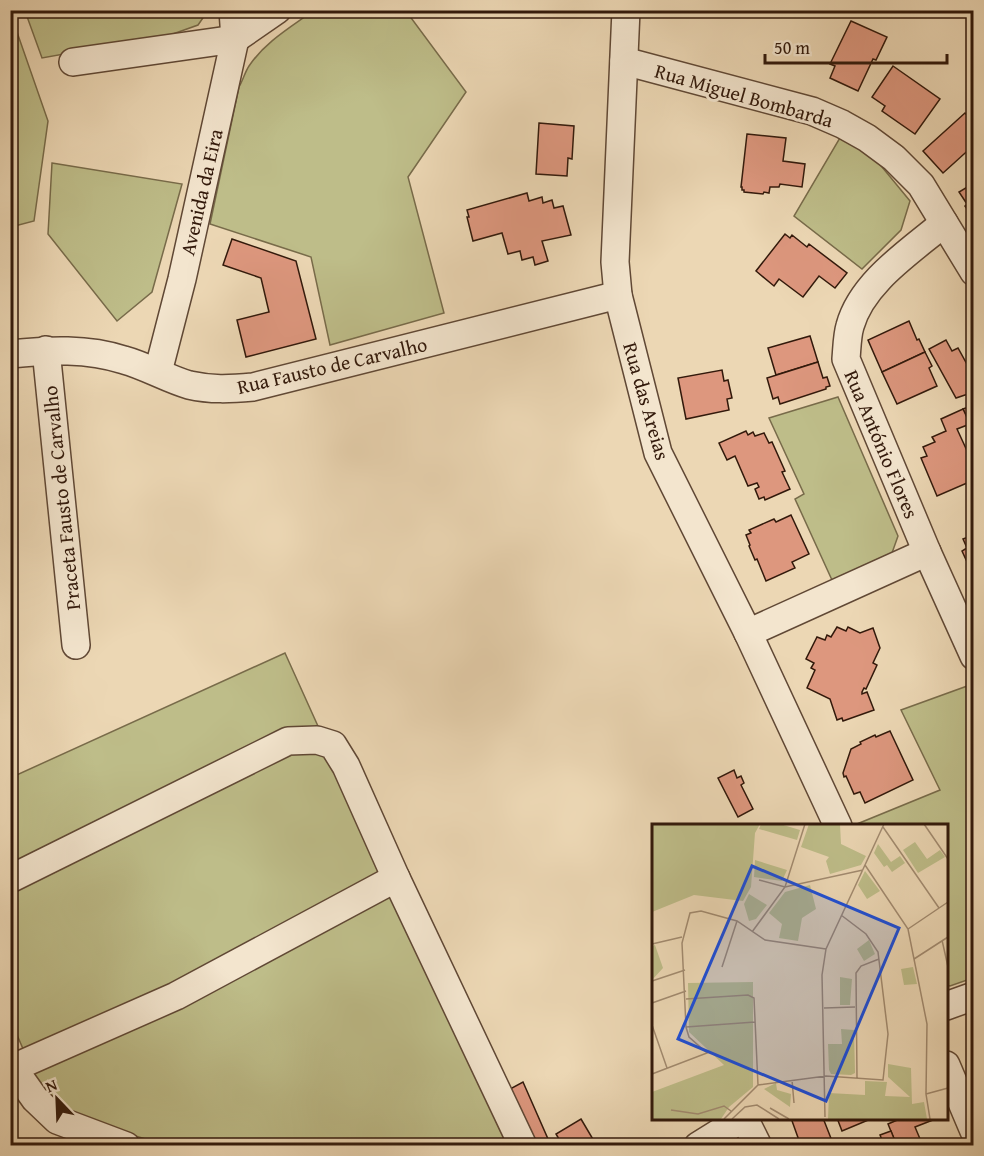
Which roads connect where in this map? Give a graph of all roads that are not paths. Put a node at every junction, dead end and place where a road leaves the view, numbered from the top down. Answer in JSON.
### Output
{"nodes":[{"id":1,"x":234,"y":10,"type":"edge"},
{"id":2,"x":277,"y":10,"type":"edge"},
{"id":3,"x":626,"y":10,"type":"edge"},
{"id":4,"x":235,"y":39,"type":"junction"},
{"id":5,"x":624,"y":61,"type":"junction"},
{"id":6,"x":73,"y":62,"type":"dead end"},
{"id":7,"x":944,"y":223,"type":"junction"},
{"id":8,"x":974,"y":272,"type":"edge"},
{"id":9,"x":618,"y":295,"type":"junction"},
{"id":10,"x":46,"y":350,"type":"junction"},
{"id":11,"x":10,"y":354,"type":"edge"},
{"id":12,"x":158,"y":372,"type":"junction"},
{"id":13,"x":927,"y":552,"type":"junction"},
{"id":14,"x":748,"y":633,"type":"junction"},
{"id":15,"x":76,"y":645,"type":"dead end"},
{"id":16,"x":974,"y":656,"type":"edge"},
{"id":17,"x":837,"y":824,"type":"edge"},
{"id":18,"x":396,"y":878,"type":"junction"},
{"id":19,"x":10,"y":879,"type":"edge"},
{"id":20,"x":974,"y":996,"type":"edge"},
{"id":21,"x":948,"y":1005,"type":"edge"},
{"id":22,"x":12,"y":1065,"type":"edge"},
{"id":23,"x":948,"y":1070,"type":"edge"},
{"id":24,"x":742,"y":1120,"type":"edge"},
{"id":25,"x":745,"y":1120,"type":"edge"},
{"id":26,"x":974,"y":1131,"type":"edge"},
{"id":27,"x":126,"y":1146,"type":"edge"},
{"id":28,"x":523,"y":1146,"type":"edge"},
{"id":29,"x":698,"y":1146,"type":"edge"},
{"id":30,"x":758,"y":1146,"type":"edge"}],
"edges":[{"from":1,"to":4,"type":"street","name":"Avenida da Eira"},
{"from":2,"to":4,"type":"street"},
{"from":3,"to":5,"type":"street","name":"Rua das Areias"},
{"from":4,"to":6,"type":"street"},
{"from":4,"to":12,"type":"street","name":"Avenida da Eira"},
{"from":5,"to":7,"type":"street","name":"Rua Miguel Bombarda"},
{"from":5,"to":9,"type":"street","name":"Rua das Areias"},
{"from":7,"to":8,"type":"street","name":"Rua Miguel Bombarda"},
{"from":7,"to":13,"type":"street","name":"Rua António Flores"},
{"from":9,"to":12,"type":"street","name":"Rua Fausto de Carvalho"},
{"from":9,"to":14,"type":"street","name":"Rua das Areias"},
{"from":10,"to":11,"type":"street","name":"Rua Fausto de Carvalho"},
{"from":10,"to":12,"type":"street","name":"Rua Fausto de Carvalho"},
{"from":10,"to":15,"type":"street","name":"Praceta Fausto de Carvalho"},
{"from":13,"to":14,"type":"street"},
{"from":13,"to":16,"type":"street","name":"Rua António Flores"},
{"from":14,"to":17,"type":"street","name":"Rua das Areias"},
{"from":18,"to":19,"type":"street"},
{"from":18,"to":22,"type":"street"},
{"from":18,"to":28,"type":"street"},
{"from":20,"to":21,"type":"street"},
{"from":22,"to":27,"type":"street"},
{"from":23,"to":26,"type":"street"},
{"from":24,"to":29,"type":"street"},
{"from":25,"to":30,"type":"street"}]}
